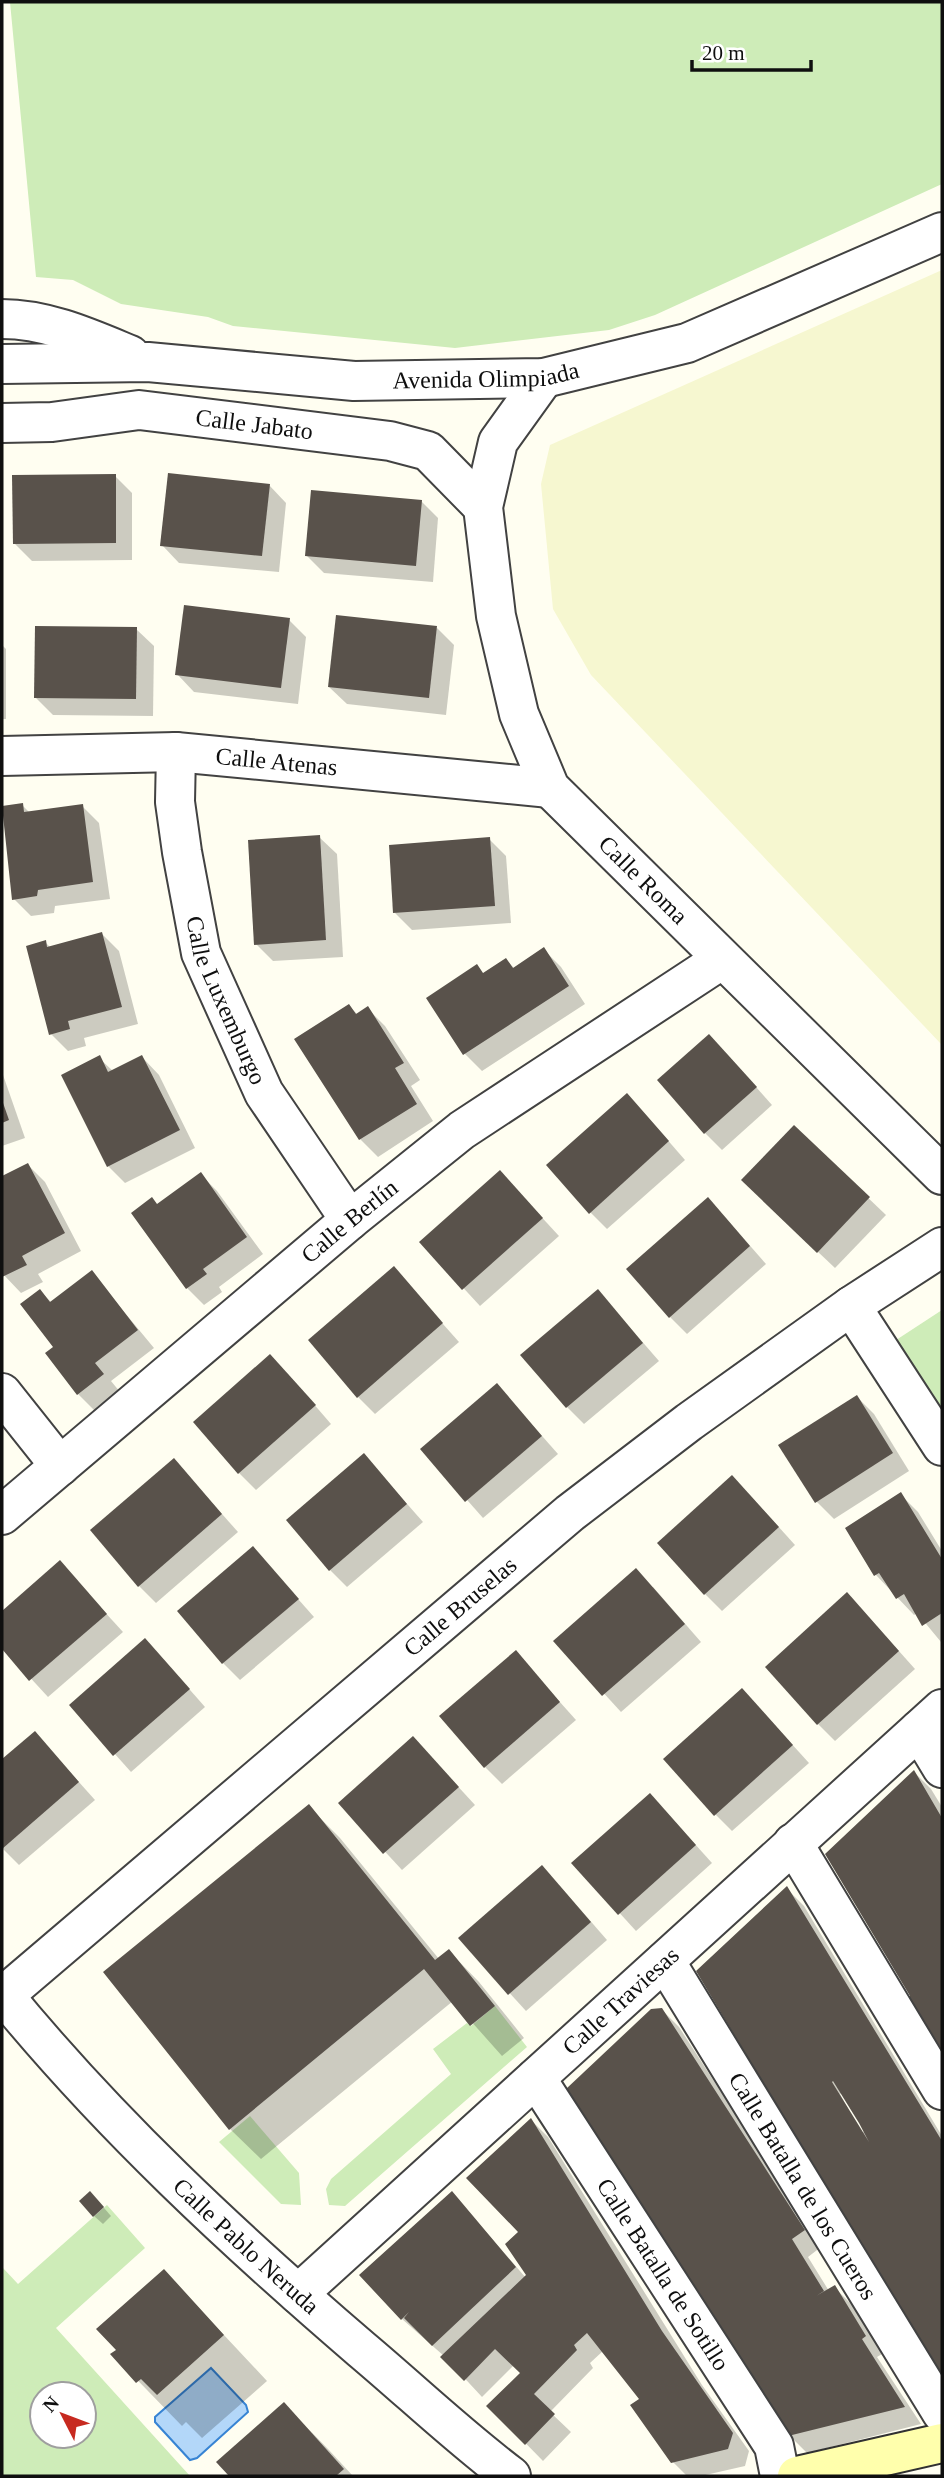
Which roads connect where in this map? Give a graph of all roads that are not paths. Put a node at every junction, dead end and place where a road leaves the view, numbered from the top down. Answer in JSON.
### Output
{"nodes":[{"id":1,"x":942,"y":232,"type":"edge"},
{"id":2,"x":2,"y":319,"type":"edge"},
{"id":3,"x":148,"y":362,"type":"junction"},
{"id":4,"x":2,"y":364,"type":"edge"},
{"id":5,"x":544,"y":378,"type":"junction"},
{"id":6,"x":354,"y":381,"type":"junction"},
{"id":7,"x":139,"y":410,"type":"junction"},
{"id":8,"x":2,"y":423,"type":"edge"},
{"id":9,"x":483,"y":507,"type":"junction"},
{"id":10,"x":176,"y":752,"type":"junction"},
{"id":11,"x":2,"y":756,"type":"edge"},
{"id":12,"x":550,"y":788,"type":"junction"},
{"id":13,"x":721,"y":960,"type":"junction"},
{"id":14,"x":942,"y":1175,"type":"edge"},
{"id":15,"x":350,"y":1220,"type":"junction"},
{"id":16,"x":942,"y":1247,"type":"edge"},
{"id":17,"x":851,"y":1306,"type":"junction"},
{"id":18,"x":2,"y":1394,"type":"edge"},
{"id":19,"x":942,"y":1446,"type":"edge"},
{"id":20,"x":60,"y":1466,"type":"junction"},
{"id":21,"x":2,"y":1515,"type":"edge"},
{"id":22,"x":931,"y":1719,"type":"edge"},
{"id":23,"x":942,"y":1768,"type":"edge"},
{"id":24,"x":793,"y":1843,"type":"junction"},
{"id":25,"x":665,"y":1961,"type":"junction"},
{"id":26,"x":2,"y":1995,"type":"edge"},
{"id":27,"x":536,"y":2078,"type":"junction"},
{"id":28,"x":942,"y":2090,"type":"edge"},
{"id":29,"x":298,"y":2294,"type":"junction"},
{"id":30,"x":942,"y":2413,"type":"edge"},
{"id":31,"x":942,"y":2443,"type":"edge"},
{"id":32,"x":511,"y":2476,"type":"edge"},
{"id":33,"x":780,"y":2476,"type":"edge"},
{"id":34,"x":797,"y":2476,"type":"edge"}],
"edges":[{"from":1,"to":5,"type":"street","name":"Avenida Olimpiada"},
{"from":2,"to":3,"type":"street"},
{"from":3,"to":4,"type":"street","name":"Avenida Olimpiada"},
{"from":3,"to":6,"type":"street","name":"Avenida Olimpiada"},
{"from":5,"to":6,"type":"street","name":"Avenida Olimpiada"},
{"from":5,"to":9,"type":"street","name":"Calle Roma"},
{"from":6,"to":7,"type":"street"},
{"from":7,"to":8,"type":"street","name":"Calle Jabato"},
{"from":7,"to":9,"type":"street","name":"Calle Jabato"},
{"from":9,"to":12,"type":"street","name":"Calle Roma"},
{"from":10,"to":11,"type":"street","name":"Calle Atenas"},
{"from":10,"to":12,"type":"street","name":"Calle Atenas"},
{"from":10,"to":15,"type":"street","name":"Calle Luxemburgo"},
{"from":12,"to":13,"type":"street","name":"Calle Roma"},
{"from":13,"to":14,"type":"street","name":"Calle Roma"},
{"from":13,"to":15,"type":"street","name":"Calle Berlín"},
{"from":15,"to":20,"type":"street","name":"Calle Berlín"},
{"from":16,"to":17,"type":"street","name":"Calle Bruselas"},
{"from":17,"to":19,"type":"street"},
{"from":17,"to":26,"type":"street","name":"Calle Bruselas"},
{"from":18,"to":20,"type":"street"},
{"from":20,"to":21,"type":"street","name":"Calle Berlín"},
{"from":22,"to":23,"type":"street"},
{"from":22,"to":24,"type":"street","name":"Calle Traviesas"},
{"from":24,"to":25,"type":"street","name":"Calle Traviesas"},
{"from":24,"to":28,"type":"street"},
{"from":25,"to":27,"type":"street","name":"Calle Traviesas"},
{"from":25,"to":30,"type":"street","name":"Calle Batalla de los Cueros"},
{"from":26,"to":29,"type":"street","name":"Calle Pablo Neruda"},
{"from":27,"to":29,"type":"street","name":"Calle Traviesas"},
{"from":27,"to":33,"type":"street","name":"Calle Batalla de Sotillo"},
{"from":29,"to":32,"type":"street","name":"Calle Pablo Neruda"},
{"from":31,"to":34,"type":"main road"}]}
